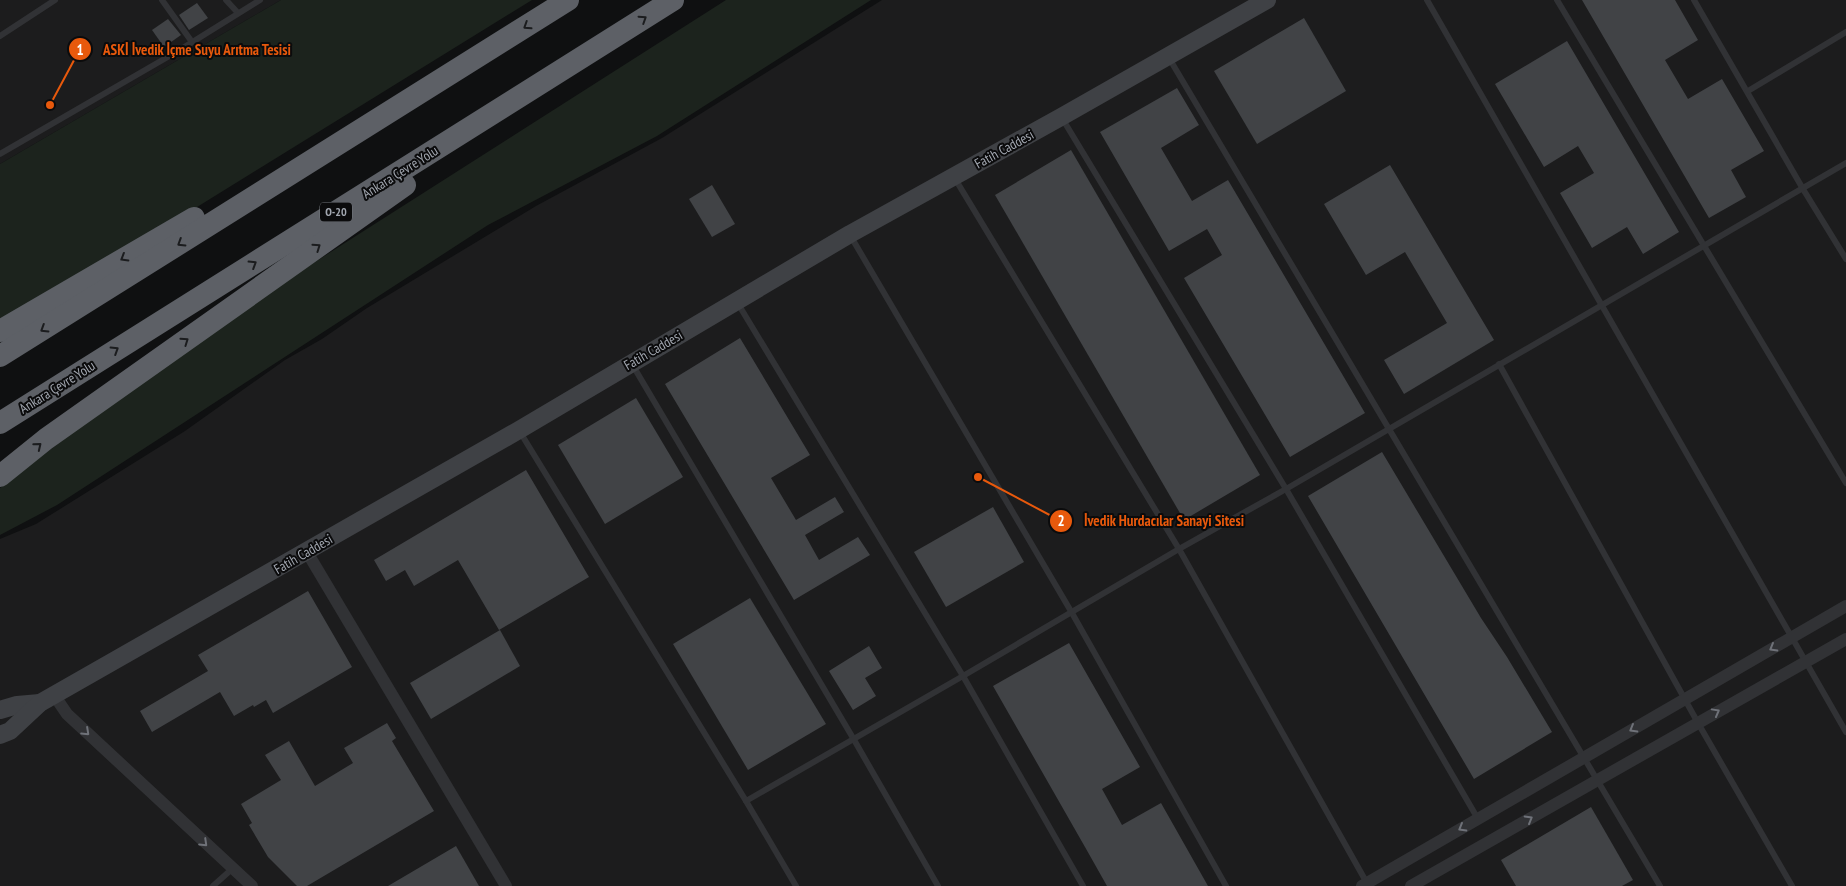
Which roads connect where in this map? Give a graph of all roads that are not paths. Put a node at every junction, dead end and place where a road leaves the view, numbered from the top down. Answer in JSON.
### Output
{"nodes":[{"id":1,"x":55,"y":0,"type":"edge"},
{"id":2,"x":162,"y":0,"type":"edge"},
{"id":3,"x":226,"y":0,"type":"edge"},
{"id":4,"x":260,"y":0,"type":"edge"},
{"id":5,"x":568,"y":0,"type":"edge"},
{"id":6,"x":673,"y":0,"type":"edge"},
{"id":7,"x":1267,"y":0,"type":"edge"},
{"id":8,"x":1426,"y":0,"type":"edge"},
{"id":9,"x":1556,"y":0,"type":"edge"},
{"id":10,"x":1695,"y":0,"type":"edge"},
{"id":11,"x":238,"y":14,"type":"junction"},
{"id":12,"x":1846,"y":32,"type":"edge"},
{"id":13,"x":0,"y":36,"type":"edge"},
{"id":14,"x":612,"y":39,"type":"junction"},
{"id":15,"x":192,"y":42,"type":"junction"},
{"id":16,"x":486,"y":52,"type":"junction"},
{"id":17,"x":1168,"y":57,"type":"junction"},
{"id":18,"x":1748,"y":91,"type":"junction"},
{"id":19,"x":1061,"y":117,"type":"junction"},
{"id":20,"x":0,"y":154,"type":"edge"},
{"id":21,"x":1846,"y":164,"type":"edge"},
{"id":22,"x":954,"y":177,"type":"junction"},
{"id":23,"x":1803,"y":188,"type":"junction"},
{"id":24,"x":850,"y":234,"type":"junction"},
{"id":25,"x":1704,"y":247,"type":"junction"},
{"id":26,"x":1846,"y":259,"type":"edge"},
{"id":27,"x":736,"y":301,"type":"junction"},
{"id":28,"x":1601,"y":306,"type":"junction"},
{"id":29,"x":0,"y":332,"type":"edge"},
{"id":30,"x":0,"y":356,"type":"edge"},
{"id":31,"x":632,"y":362,"type":"junction"},
{"id":32,"x":1499,"y":364,"type":"junction"},
{"id":33,"x":0,"y":423,"type":"edge"},
{"id":34,"x":1389,"y":428,"type":"junction"},
{"id":35,"x":519,"y":430,"type":"junction"},
{"id":36,"x":0,"y":476,"type":"edge"},
{"id":37,"x":1846,"y":483,"type":"edge"},
{"id":38,"x":1286,"y":489,"type":"junction"},
{"id":39,"x":1179,"y":549,"type":"junction"},
{"id":40,"x":307,"y":552,"type":"junction"},
{"id":41,"x":1846,"y":606,"type":"edge"},
{"id":42,"x":1072,"y":613,"type":"junction"},
{"id":43,"x":1792,"y":637,"type":"junction"},
{"id":44,"x":1846,"y":639,"type":"edge"},
{"id":45,"x":1806,"y":662,"type":"junction"},
{"id":46,"x":963,"y":676,"type":"junction"},
{"id":47,"x":47,"y":699,"type":"junction"},
{"id":48,"x":1685,"y":699,"type":"junction"},
{"id":49,"x":0,"y":710,"type":"edge"},
{"id":50,"x":1698,"y":723,"type":"junction"},
{"id":51,"x":1846,"y":732,"type":"edge"},
{"id":52,"x":0,"y":735,"type":"edge"},
{"id":53,"x":854,"y":738,"type":"junction"},
{"id":54,"x":1584,"y":758,"type":"junction"},
{"id":55,"x":1597,"y":780,"type":"junction"},
{"id":56,"x":746,"y":801,"type":"junction"},
{"id":57,"x":1478,"y":819,"type":"junction"},
{"id":58,"x":232,"y":869,"type":"junction"},
{"id":59,"x":1366,"y":885,"type":"edge"},
{"id":60,"x":213,"y":886,"type":"edge"},
{"id":61,"x":252,"y":886,"type":"edge"},
{"id":62,"x":506,"y":886,"type":"edge"},
{"id":63,"x":796,"y":886,"type":"edge"},
{"id":64,"x":938,"y":886,"type":"edge"},
{"id":65,"x":1083,"y":886,"type":"edge"},
{"id":66,"x":1226,"y":886,"type":"edge"},
{"id":67,"x":1411,"y":886,"type":"edge"},
{"id":68,"x":1660,"y":886,"type":"edge"},
{"id":69,"x":1792,"y":886,"type":"edge"}],
"edges":[{"from":1,"to":13,"type":"lane"},
{"from":2,"to":15,"type":"lane"},
{"from":3,"to":11,"type":"lane"},
{"from":4,"to":11,"type":"lane"},
{"from":5,"to":16,"type":"highway","one_way":true},
{"from":14,"to":6,"type":"highway","name":"Ankara Çevre Yolu","number":"O-20","one_way":true},
{"from":7,"to":17,"type":"street","name":"Fatih Caddesi"},
{"from":8,"to":28,"type":"lane"},
{"from":9,"to":25,"type":"lane"},
{"from":10,"to":18,"type":"lane"},
{"from":11,"to":15,"type":"lane"},
{"from":12,"to":18,"type":"lane"},
{"from":33,"to":14,"type":"highway","name":"Ankara Çevre Yolu","number":"O-20","one_way":true},
{"from":36,"to":14,"type":"highway","one_way":true},
{"from":15,"to":20,"type":"lane"},
{"from":16,"to":29,"type":"highway","one_way":true},
{"from":16,"to":30,"type":"highway","one_way":true},
{"from":17,"to":19,"type":"street","name":"Fatih Caddesi"},
{"from":17,"to":34,"type":"lane"},
{"from":18,"to":23,"type":"lane"},
{"from":19,"to":22,"type":"street","name":"Fatih Caddesi"},
{"from":19,"to":38,"type":"lane"},
{"from":21,"to":23,"type":"lane"},
{"from":22,"to":24,"type":"street","name":"Fatih Caddesi"},
{"from":22,"to":39,"type":"lane"},
{"from":23,"to":25,"type":"lane"},
{"from":23,"to":26,"type":"lane"},
{"from":24,"to":27,"type":"street","name":"Fatih Caddesi"},
{"from":24,"to":42,"type":"lane"},
{"from":25,"to":28,"type":"lane"},
{"from":25,"to":37,"type":"lane"},
{"from":27,"to":31,"type":"street","name":"Fatih Caddesi"},
{"from":27,"to":46,"type":"lane"},
{"from":28,"to":32,"type":"lane"},
{"from":28,"to":43,"type":"lane"},
{"from":31,"to":35,"type":"street","name":"Fatih Caddesi"},
{"from":31,"to":53,"type":"lane"},
{"from":32,"to":34,"type":"lane"},
{"from":32,"to":48,"type":"lane"},
{"from":34,"to":38,"type":"lane"},
{"from":34,"to":54,"type":"lane"},
{"from":35,"to":40,"type":"street","name":"Fatih Caddesi"},
{"from":35,"to":56,"type":"lane"},
{"from":38,"to":39,"type":"lane"},
{"from":38,"to":57,"type":"lane"},
{"from":39,"to":42,"type":"lane"},
{"from":39,"to":59,"type":"lane"},
{"from":40,"to":47,"type":"street","name":"Fatih Caddesi"},
{"from":40,"to":62,"type":"street"},
{"from":41,"to":43,"type":"street"},
{"from":42,"to":46,"type":"lane"},
{"from":42,"to":66,"type":"lane"},
{"from":43,"to":45,"type":"lane"},
{"from":43,"to":48,"type":"street","one_way":true},
{"from":44,"to":45,"type":"street"},
{"from":50,"to":45,"type":"street","one_way":true},
{"from":45,"to":51,"type":"lane"},
{"from":46,"to":53,"type":"lane"},
{"from":46,"to":65,"type":"lane"},
{"from":47,"to":49,"type":"street","name":"Fatih Caddesi"},
{"from":47,"to":52,"type":"street","name":"Fatih Caddesi"},
{"from":47,"to":58,"type":"street","one_way":true},
{"from":48,"to":50,"type":"lane"},
{"from":48,"to":54,"type":"street","one_way":true},
{"from":50,"to":55,"type":"street"},
{"from":50,"to":69,"type":"lane"},
{"from":53,"to":56,"type":"lane"},
{"from":53,"to":64,"type":"lane"},
{"from":54,"to":55,"type":"lane"},
{"from":54,"to":57,"type":"street"},
{"from":67,"to":55,"type":"street","one_way":true},
{"from":55,"to":68,"type":"lane"},
{"from":56,"to":63,"type":"lane"},
{"from":57,"to":59,"type":"street","one_way":true},
{"from":58,"to":60,"type":"lane"},
{"from":58,"to":61,"type":"street"}]}
